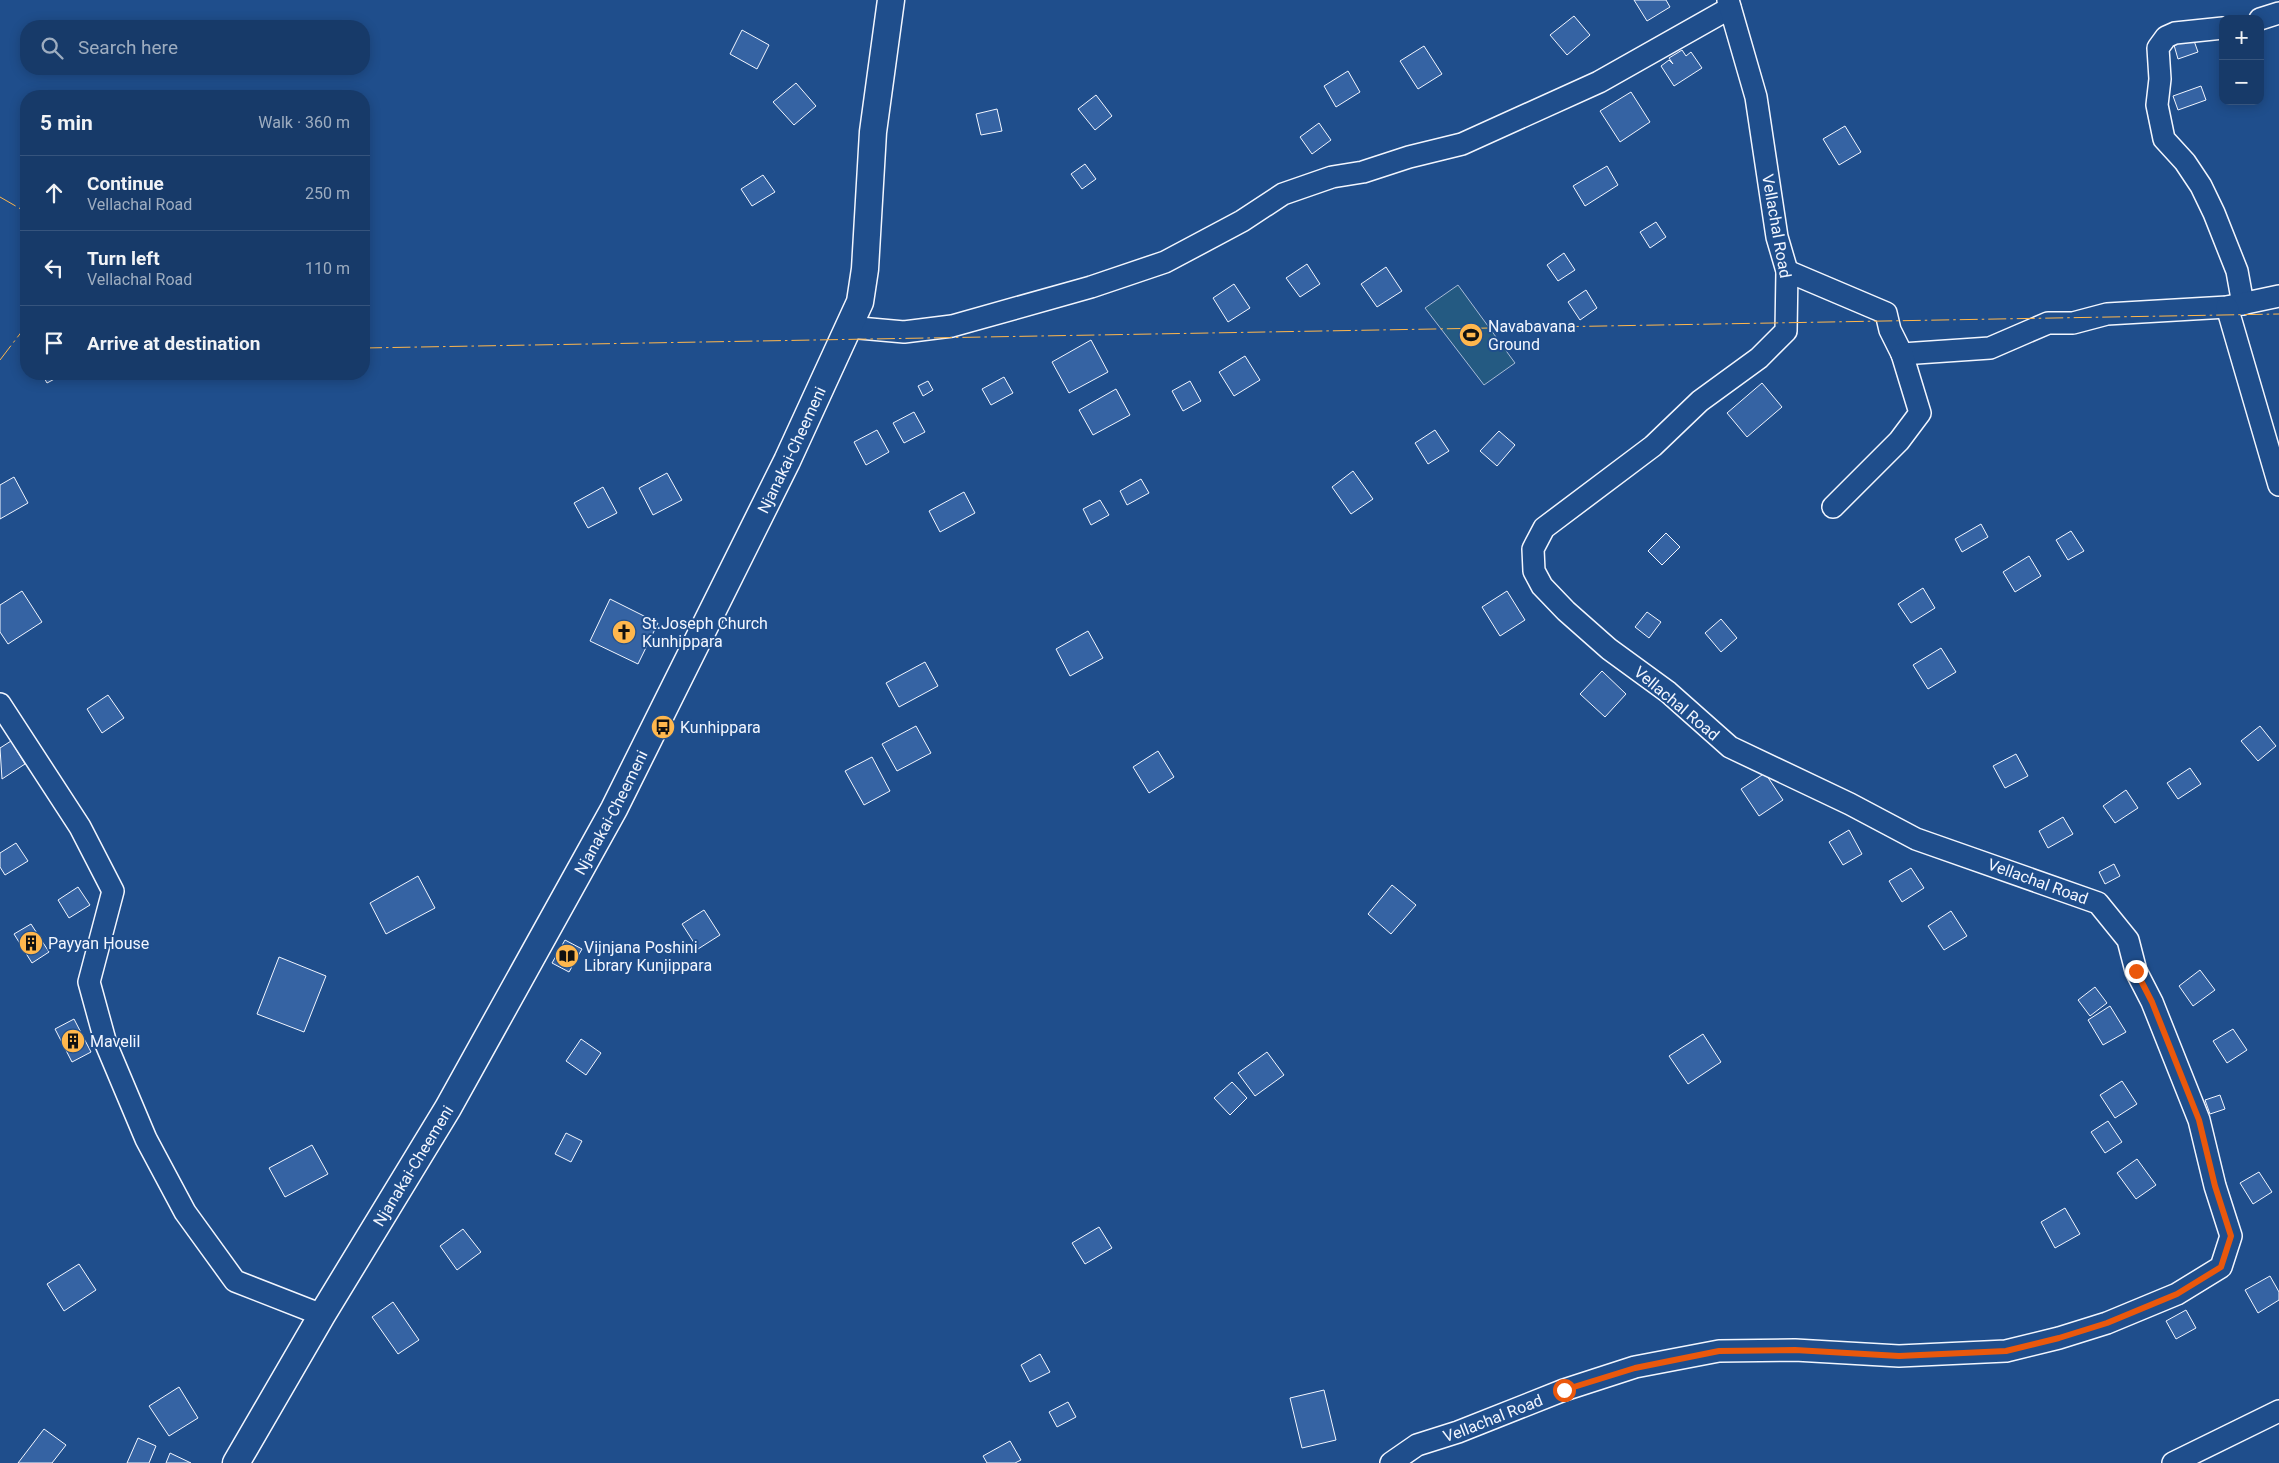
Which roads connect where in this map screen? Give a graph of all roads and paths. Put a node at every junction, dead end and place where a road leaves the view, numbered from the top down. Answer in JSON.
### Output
{"nodes":[{"id":1,"x":891,"y":0,"type":"edge"},
{"id":2,"x":1729,"y":4,"type":"edge"},
{"id":3,"x":2279,"y":13,"type":"edge"},
{"id":4,"x":2264,"y":18,"type":"edge"},
{"id":5,"x":2219,"y":28,"type":"edge"},
{"id":6,"x":1787,"y":271,"type":"junction"},
{"id":7,"x":2279,"y":296,"type":"edge"},
{"id":8,"x":2235,"y":306,"type":"junction"},
{"id":9,"x":848,"y":327,"type":"junction"},
{"id":10,"x":1902,"y":354,"type":"junction"},
{"id":11,"x":2279,"y":485,"type":"edge"},
{"id":12,"x":1833,"y":507,"type":"dead end"},
{"id":13,"x":0,"y":704,"type":"edge"},
{"id":14,"x":322,"y":1315,"type":"junction"},
{"id":15,"x":2279,"y":1411,"type":"edge"},
{"id":16,"x":236,"y":1463,"type":"edge"},
{"id":17,"x":1391,"y":1463,"type":"edge"},
{"id":18,"x":2173,"y":1463,"type":"edge"}],
"edges":[{"from":1,"to":9,"type":"main road","name":"Njanakai-Cheemeni"},
{"from":2,"to":6,"type":"street","name":"Vellachal Road"},
{"from":2,"to":9,"type":"street"},
{"from":3,"to":4,"type":"street"},
{"from":5,"to":8,"type":"street"},
{"from":6,"to":10,"type":"street"},
{"from":6,"to":17,"type":"street","name":"Vellachal Road"},
{"from":7,"to":8,"type":"street"},
{"from":8,"to":10,"type":"street"},
{"from":8,"to":11,"type":"street"},
{"from":9,"to":14,"type":"main road","name":"Njanakai-Cheemeni"},
{"from":10,"to":12,"type":"street"},
{"from":13,"to":14,"type":"street"},
{"from":14,"to":16,"type":"main road","name":"Njanakai-Cheemeni"},
{"from":15,"to":18,"type":"street"}]}
